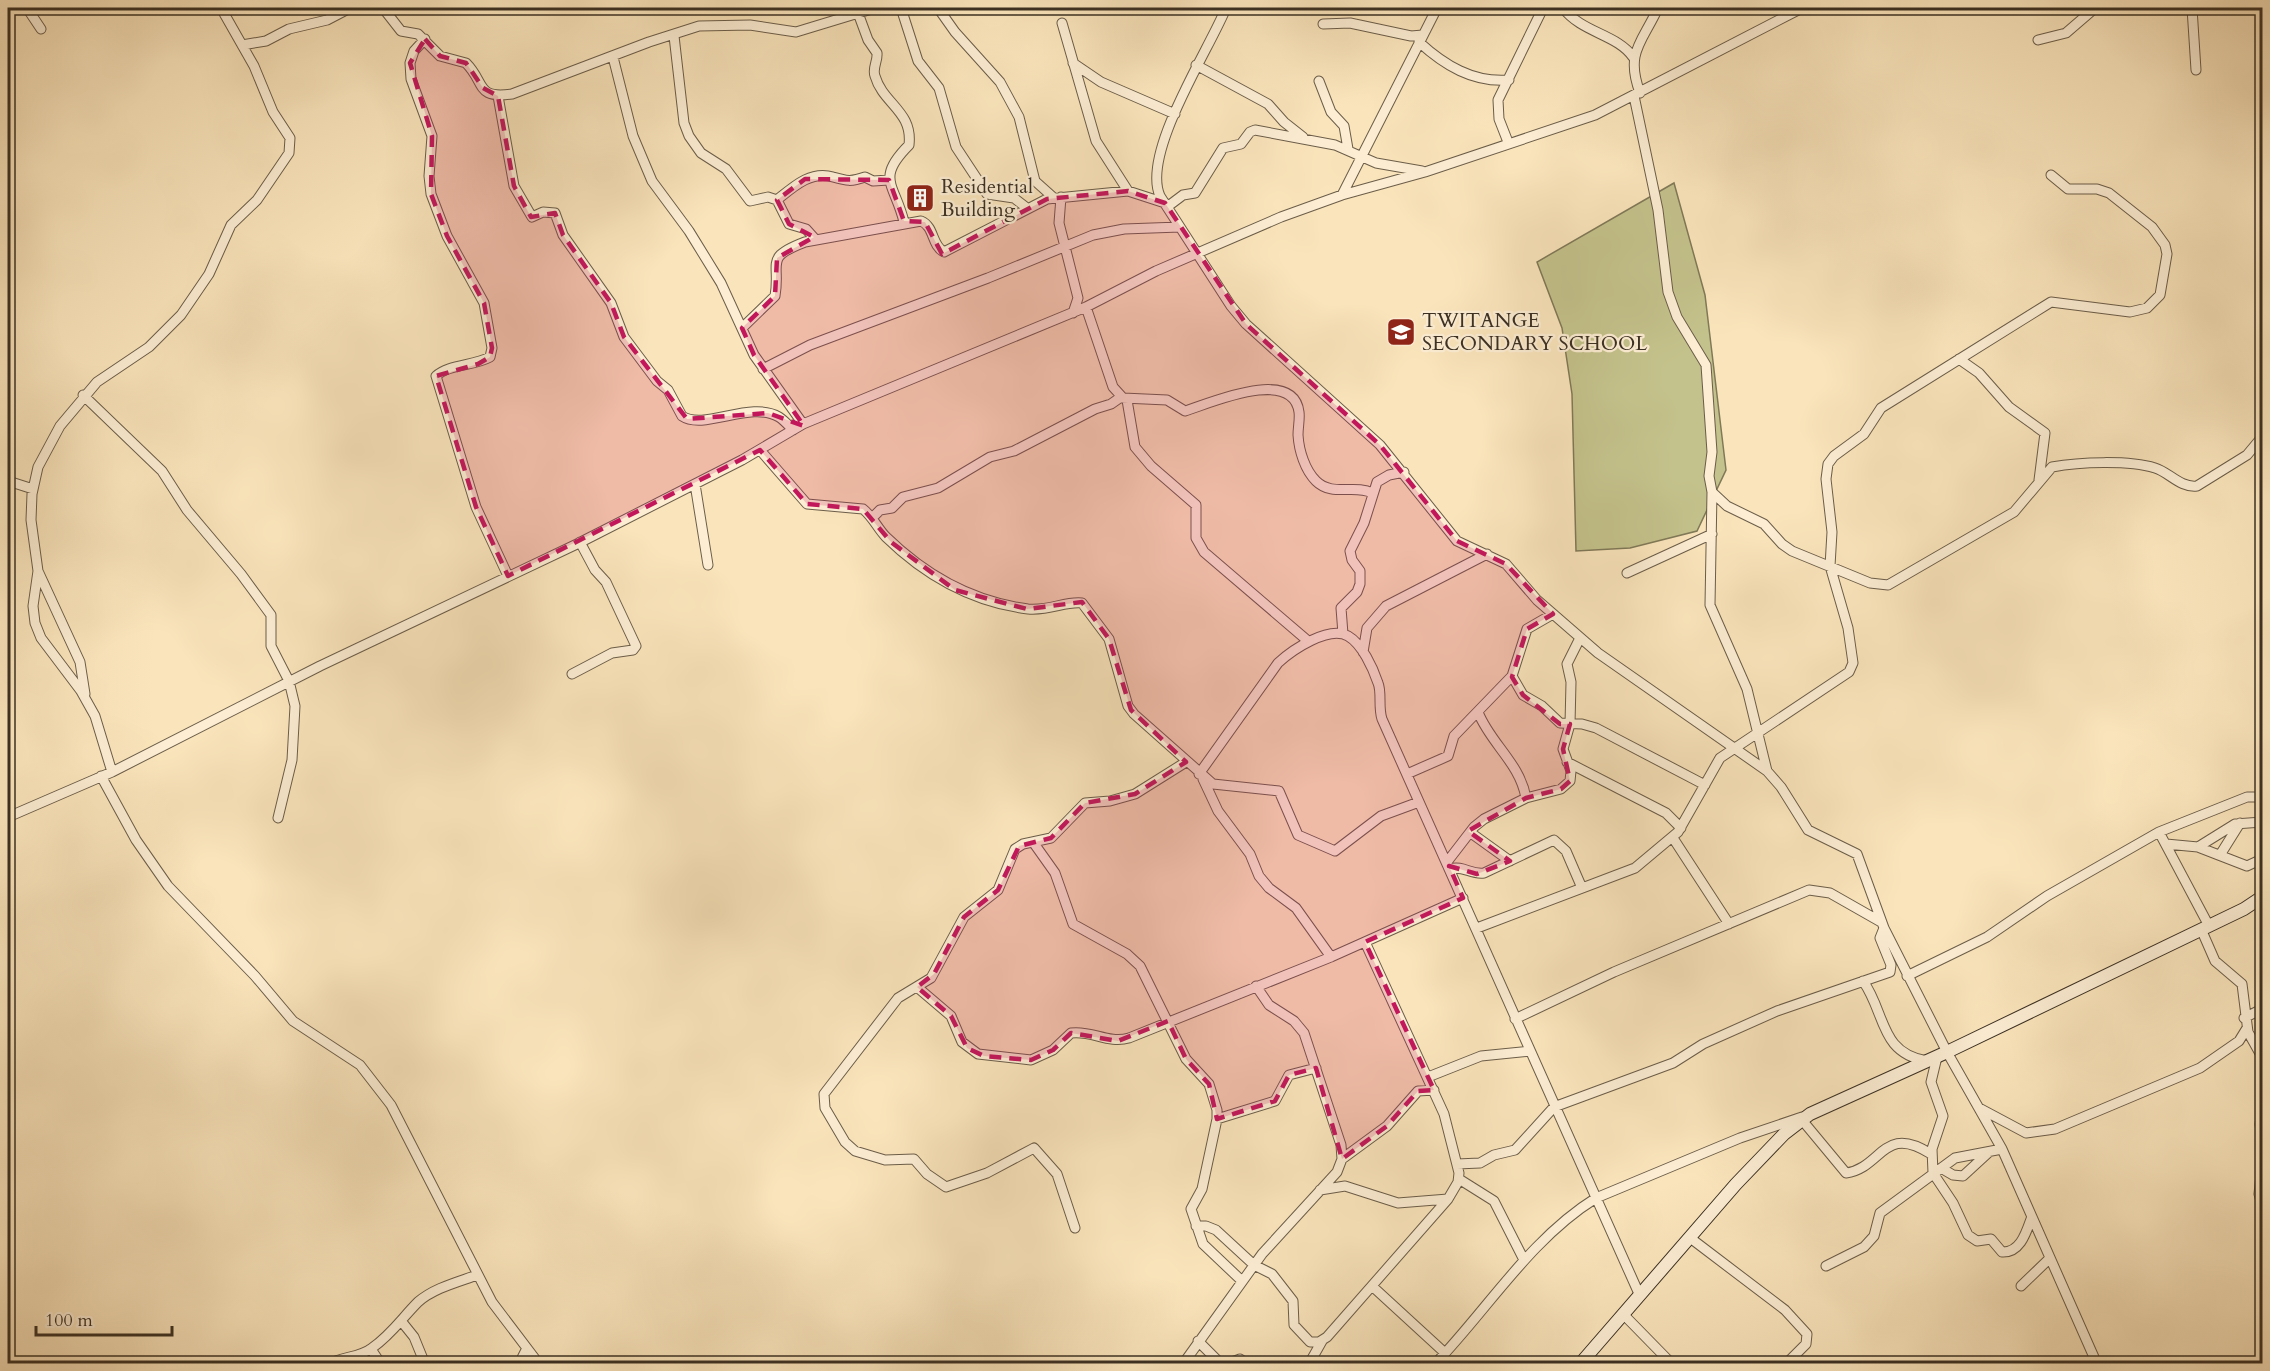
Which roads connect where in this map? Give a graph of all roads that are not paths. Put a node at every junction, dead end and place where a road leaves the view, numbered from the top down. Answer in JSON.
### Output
{"nodes":[{"id":1,"x":27,"y":8,"type":"edge"},
{"id":2,"x":221,"y":8,"type":"edge"},
{"id":3,"x":350,"y":8,"type":"edge"},
{"id":4,"x":383,"y":8,"type":"edge"},
{"id":5,"x":875,"y":8,"type":"edge"},
{"id":6,"x":901,"y":8,"type":"edge"},
{"id":7,"x":938,"y":8,"type":"edge"},
{"id":8,"x":1226,"y":8,"type":"edge"},
{"id":9,"x":1437,"y":8,"type":"edge"},
{"id":10,"x":1543,"y":8,"type":"edge"},
{"id":11,"x":1563,"y":8,"type":"edge"},
{"id":12,"x":1658,"y":8,"type":"edge"},
{"id":13,"x":1802,"y":8,"type":"edge"},
{"id":14,"x":2095,"y":8,"type":"edge"},
{"id":15,"x":2192,"y":8,"type":"edge"},
{"id":16,"x":858,"y":13,"type":"junction"},
{"id":17,"x":1062,"y":23,"type":"dead end"},
{"id":18,"x":1323,"y":24,"type":"dead end"},
{"id":19,"x":40,"y":29,"type":"dead end"},
{"id":20,"x":674,"y":36,"type":"junction"},
{"id":21,"x":1421,"y":38,"type":"junction"},
{"id":22,"x":424,"y":39,"type":"junction"},
{"id":23,"x":2038,"y":40,"type":"dead end"},
{"id":24,"x":242,"y":45,"type":"junction"},
{"id":25,"x":613,"y":57,"type":"junction"},
{"id":26,"x":1633,"y":57,"type":"junction"},
{"id":27,"x":1073,"y":63,"type":"junction"},
{"id":28,"x":1196,"y":65,"type":"junction"},
{"id":29,"x":2196,"y":70,"type":"dead end"},
{"id":30,"x":1509,"y":80,"type":"junction"},
{"id":31,"x":1319,"y":81,"type":"dead end"},
{"id":32,"x":1637,"y":94,"type":"junction"},
{"id":33,"x":498,"y":96,"type":"junction"},
{"id":34,"x":1174,"y":114,"type":"junction"},
{"id":35,"x":1305,"y":138,"type":"junction"},
{"id":36,"x":1508,"y":142,"type":"junction"},
{"id":37,"x":1348,"y":149,"type":"junction"},
{"id":38,"x":1361,"y":155,"type":"junction"},
{"id":39,"x":1425,"y":172,"type":"junction"},
{"id":40,"x":2050,"y":175,"type":"dead end"},
{"id":41,"x":889,"y":180,"type":"junction"},
{"id":42,"x":1128,"y":191,"type":"junction"},
{"id":43,"x":1342,"y":195,"type":"junction"},
{"id":44,"x":1058,"y":197,"type":"junction"},
{"id":45,"x":777,"y":200,"type":"junction"},
{"id":46,"x":1166,"y":205,"type":"junction"},
{"id":47,"x":1028,"y":208,"type":"junction"},
{"id":48,"x":904,"y":222,"type":"junction"},
{"id":49,"x":1180,"y":227,"type":"junction"},
{"id":50,"x":815,"y":239,"type":"junction"},
{"id":51,"x":1067,"y":246,"type":"junction"},
{"id":52,"x":1197,"y":253,"type":"junction"},
{"id":53,"x":1086,"y":307,"type":"junction"},
{"id":54,"x":1073,"y":313,"type":"junction"},
{"id":55,"x":742,"y":328,"type":"junction"},
{"id":56,"x":1959,"y":359,"type":"junction"},
{"id":57,"x":763,"y":369,"type":"junction"},
{"id":58,"x":83,"y":395,"type":"junction"},
{"id":59,"x":1124,"y":399,"type":"junction"},
{"id":60,"x":803,"y":424,"type":"junction"},
{"id":61,"x":793,"y":430,"type":"junction"},
{"id":62,"x":2262,"y":437,"type":"edge"},
{"id":63,"x":760,"y":450,"type":"junction"},
{"id":64,"x":1404,"y":472,"type":"junction"},
{"id":65,"x":8,"y":480,"type":"edge"},
{"id":66,"x":695,"y":484,"type":"junction"},
{"id":67,"x":2038,"y":484,"type":"junction"},
{"id":68,"x":33,"y":489,"type":"junction"},
{"id":69,"x":1712,"y":492,"type":"junction"},
{"id":70,"x":1372,"y":494,"type":"junction"},
{"id":71,"x":872,"y":518,"type":"junction"},
{"id":72,"x":1712,"y":534,"type":"junction"},
{"id":73,"x":580,"y":542,"type":"junction"},
{"id":74,"x":1487,"y":554,"type":"junction"},
{"id":75,"x":708,"y":565,"type":"dead end"},
{"id":76,"x":1830,"y":566,"type":"junction"},
{"id":77,"x":38,"y":571,"type":"junction"},
{"id":78,"x":1627,"y":573,"type":"dead end"},
{"id":79,"x":508,"y":576,"type":"junction"},
{"id":80,"x":1553,"y":614,"type":"junction"},
{"id":81,"x":1343,"y":634,"type":"junction"},
{"id":82,"x":1580,"y":638,"type":"junction"},
{"id":83,"x":1308,"y":641,"type":"junction"},
{"id":84,"x":1363,"y":652,"type":"junction"},
{"id":85,"x":572,"y":674,"type":"dead end"},
{"id":86,"x":1512,"y":676,"type":"junction"},
{"id":87,"x":289,"y":681,"type":"junction"},
{"id":88,"x":86,"y":700,"type":"junction"},
{"id":89,"x":1478,"y":712,"type":"junction"},
{"id":90,"x":1570,"y":723,"type":"junction"},
{"id":91,"x":1758,"y":732,"type":"junction"},
{"id":92,"x":1735,"y":747,"type":"junction"},
{"id":93,"x":1186,"y":762,"type":"junction"},
{"id":94,"x":1567,"y":762,"type":"junction"},
{"id":95,"x":1767,"y":771,"type":"junction"},
{"id":96,"x":112,"y":772,"type":"junction"},
{"id":97,"x":1407,"y":774,"type":"junction"},
{"id":98,"x":1200,"y":775,"type":"junction"},
{"id":99,"x":101,"y":776,"type":"junction"},
{"id":100,"x":1705,"y":785,"type":"junction"},
{"id":101,"x":1526,"y":798,"type":"junction"},
{"id":102,"x":1419,"y":802,"type":"junction"},
{"id":103,"x":2262,"y":802,"type":"edge"},
{"id":104,"x":8,"y":817,"type":"edge"},
{"id":105,"x":278,"y":818,"type":"dead end"},
{"id":106,"x":2262,"y":822,"type":"edge"},
{"id":107,"x":2240,"y":823,"type":"junction"},
{"id":108,"x":1681,"y":828,"type":"junction"},
{"id":109,"x":2159,"y":832,"type":"junction"},
{"id":110,"x":1471,"y":833,"type":"junction"},
{"id":111,"x":1673,"y":838,"type":"junction"},
{"id":112,"x":1033,"y":842,"type":"junction"},
{"id":113,"x":2166,"y":844,"type":"junction"},
{"id":114,"x":2198,"y":847,"type":"junction"},
{"id":115,"x":2220,"y":855,"type":"junction"},
{"id":116,"x":2262,"y":859,"type":"edge"},
{"id":117,"x":1510,"y":861,"type":"junction"},
{"id":118,"x":1448,"y":866,"type":"junction"},
{"id":119,"x":1582,"y":888,"type":"junction"},
{"id":120,"x":2262,"y":897,"type":"edge"},
{"id":121,"x":1463,"y":898,"type":"junction"},
{"id":122,"x":1729,"y":924,"type":"junction"},
{"id":123,"x":1882,"y":925,"type":"junction"},
{"id":124,"x":1477,"y":928,"type":"junction"},
{"id":125,"x":2205,"y":928,"type":"junction"},
{"id":126,"x":1365,"y":942,"type":"junction"},
{"id":127,"x":1330,"y":957,"type":"junction"},
{"id":128,"x":1906,"y":976,"type":"junction"},
{"id":129,"x":1863,"y":981,"type":"junction"},
{"id":130,"x":1256,"y":986,"type":"junction"},
{"id":131,"x":917,"y":987,"type":"junction"},
{"id":132,"x":2262,"y":1010,"type":"edge"},
{"id":133,"x":1515,"y":1018,"type":"junction"},
{"id":134,"x":1168,"y":1021,"type":"junction"},
{"id":135,"x":2245,"y":1023,"type":"junction"},
{"id":136,"x":1530,"y":1051,"type":"junction"},
{"id":137,"x":1937,"y":1057,"type":"junction"},
{"id":138,"x":2262,"y":1057,"type":"edge"},
{"id":139,"x":1316,"y":1068,"type":"junction"},
{"id":140,"x":1428,"y":1077,"type":"junction"},
{"id":141,"x":1434,"y":1090,"type":"junction"},
{"id":142,"x":1554,"y":1107,"type":"junction"},
{"id":143,"x":1978,"y":1108,"type":"junction"},
{"id":144,"x":2262,"y":1110,"type":"edge"},
{"id":145,"x":1806,"y":1117,"type":"junction"},
{"id":146,"x":1217,"y":1119,"type":"junction"},
{"id":147,"x":2262,"y":1140,"type":"edge"},
{"id":148,"x":2002,"y":1149,"type":"junction"},
{"id":149,"x":1988,"y":1153,"type":"junction"},
{"id":150,"x":1931,"y":1154,"type":"junction"},
{"id":151,"x":1342,"y":1159,"type":"junction"},
{"id":152,"x":1457,"y":1164,"type":"junction"},
{"id":153,"x":2262,"y":1165,"type":"edge"},
{"id":154,"x":1937,"y":1170,"type":"junction"},
{"id":155,"x":1459,"y":1179,"type":"junction"},
{"id":156,"x":1320,"y":1190,"type":"junction"},
{"id":157,"x":1596,"y":1198,"type":"junction"},
{"id":158,"x":1448,"y":1199,"type":"junction"},
{"id":159,"x":2262,"y":1206,"type":"edge"},
{"id":160,"x":2031,"y":1219,"type":"junction"},
{"id":161,"x":1196,"y":1226,"type":"junction"},
{"id":162,"x":1075,"y":1228,"type":"dead end"},
{"id":163,"x":1689,"y":1237,"type":"junction"},
{"id":164,"x":2049,"y":1259,"type":"junction"},
{"id":165,"x":1524,"y":1260,"type":"junction"},
{"id":166,"x":1254,"y":1265,"type":"junction"},
{"id":167,"x":1826,"y":1266,"type":"dead end"},
{"id":168,"x":477,"y":1275,"type":"junction"},
{"id":169,"x":1242,"y":1281,"type":"junction"},
{"id":170,"x":1372,"y":1286,"type":"junction"},
{"id":171,"x":2021,"y":1286,"type":"dead end"},
{"id":172,"x":1640,"y":1296,"type":"junction"},
{"id":173,"x":1623,"y":1315,"type":"junction"},
{"id":174,"x":402,"y":1322,"type":"junction"},
{"id":175,"x":1198,"y":1341,"type":"junction"},
{"id":176,"x":1322,"y":1341,"type":"junction"},
{"id":177,"x":371,"y":1349,"type":"junction"},
{"id":178,"x":526,"y":1350,"type":"junction"},
{"id":179,"x":1445,"y":1353,"type":"junction"},
{"id":180,"x":329,"y":1364,"type":"edge"},
{"id":181,"x":381,"y":1364,"type":"edge"},
{"id":182,"x":425,"y":1364,"type":"edge"},
{"id":183,"x":519,"y":1364,"type":"edge"},
{"id":184,"x":539,"y":1364,"type":"edge"},
{"id":185,"x":1183,"y":1364,"type":"edge"},
{"id":186,"x":1221,"y":1364,"type":"edge"},
{"id":187,"x":1227,"y":1364,"type":"edge"},
{"id":188,"x":1247,"y":1364,"type":"edge"},
{"id":189,"x":1309,"y":1364,"type":"edge"},
{"id":190,"x":1435,"y":1364,"type":"edge"},
{"id":191,"x":1580,"y":1364,"type":"edge"},
{"id":192,"x":1672,"y":1364,"type":"edge"},
{"id":193,"x":1786,"y":1364,"type":"edge"},
{"id":194,"x":2097,"y":1364,"type":"edge"}],
"edges":[{"from":1,"to":19,"type":"street"},
{"from":2,"to":24,"type":"street"},
{"from":3,"to":24,"type":"street"},
{"from":4,"to":22,"type":"street"},
{"from":5,"to":16,"type":"street"},
{"from":6,"to":47,"type":"street"},
{"from":7,"to":44,"type":"street"},
{"from":8,"to":28,"type":"street"},
{"from":9,"to":21,"type":"street"},
{"from":10,"to":30,"type":"street"},
{"from":11,"to":26,"type":"street"},
{"from":12,"to":26,"type":"street"},
{"from":13,"to":32,"type":"street"},
{"from":14,"to":23,"type":"street"},
{"from":15,"to":29,"type":"street"},
{"from":16,"to":20,"type":"street"},
{"from":16,"to":41,"type":"street"},
{"from":17,"to":27,"type":"street"},
{"from":18,"to":21,"type":"street"},
{"from":20,"to":25,"type":"street"},
{"from":20,"to":45,"type":"street"},
{"from":21,"to":30,"type":"street"},
{"from":21,"to":38,"type":"street"},
{"from":22,"to":33,"type":"street"},
{"from":22,"to":79,"type":"street"},
{"from":24,"to":58,"type":"street"},
{"from":25,"to":33,"type":"street"},
{"from":25,"to":55,"type":"street"},
{"from":26,"to":32,"type":"street"},
{"from":27,"to":34,"type":"street"},
{"from":27,"to":42,"type":"street"},
{"from":28,"to":34,"type":"street"},
{"from":28,"to":35,"type":"street"},
{"from":30,"to":36,"type":"street"},
{"from":31,"to":37,"type":"street"},
{"from":32,"to":36,"type":"street"},
{"from":32,"to":69,"type":"street"},
{"from":33,"to":61,"type":"street"},
{"from":34,"to":46,"type":"street"},
{"from":35,"to":37,"type":"street"},
{"from":35,"to":46,"type":"street"},
{"from":36,"to":39,"type":"street"},
{"from":37,"to":38,"type":"street"},
{"from":38,"to":39,"type":"street"},
{"from":38,"to":43,"type":"street"},
{"from":39,"to":43,"type":"street"},
{"from":40,"to":56,"type":"street"},
{"from":41,"to":45,"type":"street"},
{"from":41,"to":48,"type":"street"},
{"from":42,"to":44,"type":"street"},
{"from":42,"to":46,"type":"street"},
{"from":43,"to":52,"type":"street"},
{"from":44,"to":47,"type":"street"},
{"from":44,"to":51,"type":"street"},
{"from":45,"to":50,"type":"street"},
{"from":46,"to":49,"type":"street"},
{"from":47,"to":48,"type":"street"},
{"from":48,"to":50,"type":"street"},
{"from":49,"to":51,"type":"street"},
{"from":49,"to":52,"type":"street"},
{"from":50,"to":55,"type":"street"},
{"from":51,"to":54,"type":"street"},
{"from":51,"to":57,"type":"street"},
{"from":52,"to":53,"type":"street"},
{"from":52,"to":64,"type":"street"},
{"from":53,"to":54,"type":"street"},
{"from":53,"to":59,"type":"street"},
{"from":54,"to":60,"type":"street"},
{"from":55,"to":57,"type":"street"},
{"from":56,"to":67,"type":"street"},
{"from":56,"to":76,"type":"street"},
{"from":57,"to":60,"type":"street"},
{"from":58,"to":68,"type":"street"},
{"from":58,"to":87,"type":"street"},
{"from":59,"to":70,"type":"street"},
{"from":59,"to":71,"type":"street"},
{"from":59,"to":83,"type":"street"},
{"from":60,"to":61,"type":"street"},
{"from":61,"to":63,"type":"street"},
{"from":62,"to":67,"type":"street"},
{"from":63,"to":66,"type":"street"},
{"from":63,"to":71,"type":"street"},
{"from":64,"to":70,"type":"street"},
{"from":64,"to":74,"type":"street"},
{"from":65,"to":68,"type":"street"},
{"from":66,"to":73,"type":"street"},
{"from":66,"to":75,"type":"street"},
{"from":67,"to":76,"type":"street"},
{"from":68,"to":77,"type":"street"},
{"from":69,"to":72,"type":"street"},
{"from":69,"to":76,"type":"street"},
{"from":70,"to":81,"type":"street"},
{"from":71,"to":93,"type":"street"},
{"from":72,"to":78,"type":"street"},
{"from":72,"to":91,"type":"street"},
{"from":73,"to":79,"type":"street"},
{"from":73,"to":85,"type":"street"},
{"from":74,"to":80,"type":"street"},
{"from":74,"to":84,"type":"street"},
{"from":76,"to":91,"type":"street"},
{"from":77,"to":88,"type":"street"},
{"from":77,"to":88,"type":"street"},
{"from":79,"to":87,"type":"street"},
{"from":80,"to":82,"type":"street"},
{"from":80,"to":86,"type":"street"},
{"from":81,"to":83,"type":"street"},
{"from":81,"to":84,"type":"street"},
{"from":82,"to":90,"type":"street"},
{"from":82,"to":92,"type":"street"},
{"from":83,"to":98,"type":"street"},
{"from":84,"to":97,"type":"street"},
{"from":86,"to":89,"type":"street"},
{"from":86,"to":90,"type":"street"},
{"from":87,"to":96,"type":"street"},
{"from":87,"to":105,"type":"street"},
{"from":88,"to":96,"type":"street"},
{"from":89,"to":97,"type":"street"},
{"from":89,"to":101,"type":"street"},
{"from":90,"to":94,"type":"street"},
{"from":90,"to":100,"type":"street"},
{"from":91,"to":92,"type":"street"},
{"from":91,"to":95,"type":"street"},
{"from":92,"to":95,"type":"street"},
{"from":92,"to":100,"type":"street"},
{"from":93,"to":98,"type":"street"},
{"from":93,"to":112,"type":"street"},
{"from":94,"to":101,"type":"street"},
{"from":94,"to":108,"type":"street"},
{"from":95,"to":123,"type":"street"},
{"from":96,"to":99,"type":"street"},
{"from":97,"to":102,"type":"street"},
{"from":98,"to":102,"type":"street"},
{"from":98,"to":127,"type":"street"},
{"from":99,"to":104,"type":"street"},
{"from":99,"to":168,"type":"street"},
{"from":100,"to":108,"type":"street"},
{"from":101,"to":110,"type":"street"},
{"from":102,"to":118,"type":"street"},
{"from":103,"to":109,"type":"street"},
{"from":106,"to":107,"type":"street"},
{"from":107,"to":114,"type":"street"},
{"from":107,"to":115,"type":"street"},
{"from":108,"to":111,"type":"street"},
{"from":109,"to":113,"type":"street"},
{"from":109,"to":128,"type":"street"},
{"from":110,"to":117,"type":"street"},
{"from":110,"to":118,"type":"street"},
{"from":111,"to":119,"type":"street"},
{"from":111,"to":122,"type":"street"},
{"from":112,"to":131,"type":"street"},
{"from":112,"to":134,"type":"street"},
{"from":113,"to":114,"type":"street"},
{"from":113,"to":125,"type":"street"},
{"from":114,"to":115,"type":"street"},
{"from":115,"to":116,"type":"street"},
{"from":117,"to":118,"type":"street"},
{"from":117,"to":119,"type":"street"},
{"from":118,"to":121,"type":"street"},
{"from":119,"to":124,"type":"street"},
{"from":120,"to":125,"type":"street"},
{"from":121,"to":124,"type":"street"},
{"from":121,"to":126,"type":"street"},
{"from":122,"to":123,"type":"street"},
{"from":122,"to":133,"type":"street"},
{"from":123,"to":128,"type":"street"},
{"from":123,"to":129,"type":"street"},
{"from":124,"to":133,"type":"street"},
{"from":125,"to":135,"type":"street"},
{"from":125,"to":137,"type":"street"},
{"from":126,"to":127,"type":"street"},
{"from":126,"to":140,"type":"street"},
{"from":127,"to":130,"type":"street"},
{"from":128,"to":137,"type":"street"},
{"from":129,"to":137,"type":"street"},
{"from":129,"to":142,"type":"street"},
{"from":130,"to":134,"type":"street"},
{"from":130,"to":139,"type":"street"},
{"from":131,"to":134,"type":"street"},
{"from":131,"to":162,"type":"street"},
{"from":132,"to":135,"type":"street"},
{"from":133,"to":136,"type":"street"},
{"from":134,"to":146,"type":"street"},
{"from":135,"to":138,"type":"street"},
{"from":135,"to":143,"type":"street"},
{"from":136,"to":140,"type":"street"},
{"from":136,"to":142,"type":"street"},
{"from":137,"to":143,"type":"street"},
{"from":137,"to":145,"type":"street"},
{"from":137,"to":150,"type":"street"},
{"from":139,"to":146,"type":"street"},
{"from":139,"to":151,"type":"street"},
{"from":140,"to":141,"type":"street"},
{"from":141,"to":151,"type":"street"},
{"from":141,"to":152,"type":"street"},
{"from":142,"to":152,"type":"street"},
{"from":142,"to":157,"type":"street"},
{"from":143,"to":148,"type":"street"},
{"from":144,"to":147,"type":"street"},
{"from":145,"to":150,"type":"street"},
{"from":145,"to":157,"type":"street"},
{"from":145,"to":163,"type":"street"},
{"from":146,"to":161,"type":"street"},
{"from":148,"to":149,"type":"street"},
{"from":148,"to":160,"type":"street"},
{"from":149,"to":154,"type":"street"},
{"from":149,"to":154,"type":"street"},
{"from":150,"to":154,"type":"street"},
{"from":151,"to":156,"type":"street"},
{"from":152,"to":155,"type":"street"},
{"from":153,"to":159,"type":"street"},
{"from":154,"to":160,"type":"street"},
{"from":154,"to":167,"type":"street"},
{"from":155,"to":158,"type":"street"},
{"from":155,"to":165,"type":"street"},
{"from":156,"to":158,"type":"street"},
{"from":156,"to":166,"type":"street"},
{"from":157,"to":165,"type":"street"},
{"from":157,"to":172,"type":"street"},
{"from":158,"to":170,"type":"street"},
{"from":160,"to":164,"type":"street"},
{"from":161,"to":166,"type":"street"},
{"from":161,"to":169,"type":"street"},
{"from":163,"to":172,"type":"street"},
{"from":163,"to":193,"type":"street"},
{"from":164,"to":171,"type":"street"},
{"from":164,"to":194,"type":"street"},
{"from":165,"to":179,"type":"street"},
{"from":166,"to":169,"type":"street"},
{"from":166,"to":176,"type":"street"},
{"from":168,"to":174,"type":"street"},
{"from":168,"to":178,"type":"street"},
{"from":169,"to":175,"type":"street"},
{"from":170,"to":176,"type":"street"},
{"from":170,"to":179,"type":"street"},
{"from":172,"to":173,"type":"street"},
{"from":173,"to":191,"type":"street"},
{"from":173,"to":192,"type":"street"},
{"from":174,"to":177,"type":"street"},
{"from":174,"to":182,"type":"street"},
{"from":175,"to":185,"type":"street"},
{"from":175,"to":186,"type":"street"},
{"from":176,"to":189,"type":"street"},
{"from":177,"to":180,"type":"street"},
{"from":177,"to":181,"type":"street"},
{"from":178,"to":183,"type":"street"},
{"from":178,"to":184,"type":"street"},
{"from":179,"to":190,"type":"street"},
{"from":187,"to":188,"type":"street"}]}
